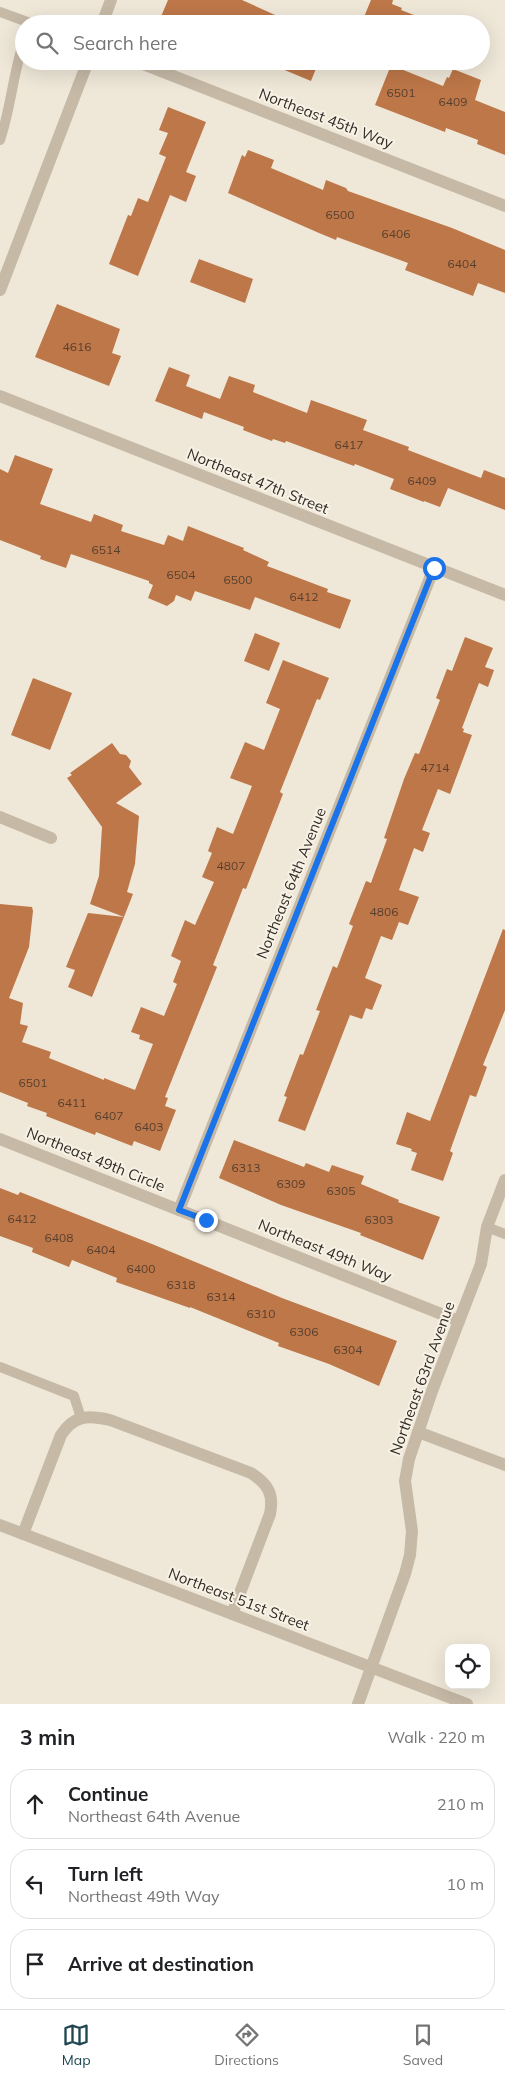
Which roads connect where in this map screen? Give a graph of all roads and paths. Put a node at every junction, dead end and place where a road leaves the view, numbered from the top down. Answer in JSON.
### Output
{"nodes":[{"id":1,"x":111,"y":0,"type":"edge"},
{"id":2,"x":0,"y":12,"type":"edge"},
{"id":3,"x":105,"y":15,"type":"edge"},
{"id":4,"x":15,"y":17,"type":"edge"},
{"id":5,"x":16,"y":70,"type":"edge"},
{"id":6,"x":84,"y":70,"type":"edge"},
{"id":7,"x":158,"y":70,"type":"edge"},
{"id":8,"x":0,"y":140,"type":"edge"},
{"id":9,"x":505,"y":206,"type":"edge"},
{"id":10,"x":3,"y":276,"type":"edge"},
{"id":11,"x":0,"y":290,"type":"edge"},
{"id":12,"x":0,"y":396,"type":"edge"},
{"id":13,"x":434,"y":568,"type":"junction"},
{"id":14,"x":505,"y":595,"type":"edge"},
{"id":15,"x":0,"y":817,"type":"edge"},
{"id":16,"x":51,"y":838,"type":"dead end"},
{"id":17,"x":0,"y":1138,"type":"edge"},
{"id":18,"x":505,"y":1180,"type":"edge"},
{"id":19,"x":179,"y":1210,"type":"junction"},
{"id":20,"x":487,"y":1227,"type":"junction"},
{"id":21,"x":505,"y":1234,"type":"edge"},
{"id":22,"x":459,"y":1321,"type":"junction"},
{"id":23,"x":0,"y":1368,"type":"edge"},
{"id":24,"x":80,"y":1418,"type":"junction"},
{"id":25,"x":418,"y":1432,"type":"junction"},
{"id":26,"x":505,"y":1465,"type":"edge"},
{"id":27,"x":0,"y":1525,"type":"edge"},
{"id":28,"x":23,"y":1534,"type":"junction"},
{"id":29,"x":232,"y":1614,"type":"junction"},
{"id":30,"x":371,"y":1667,"type":"junction"},
{"id":31,"x":358,"y":1704,"type":"edge"},
{"id":32,"x":467,"y":1704,"type":"edge"}],
"edges":[{"from":1,"to":3,"type":"street"},
{"from":2,"to":4,"type":"lane"},
{"from":5,"to":8,"type":"lane"},
{"from":6,"to":10,"type":"street"},
{"from":7,"to":9,"type":"street","name":"Northeast 45th Way"},
{"from":10,"to":11,"type":"street"},
{"from":12,"to":13,"type":"street","name":"Northeast 47th Street"},
{"from":13,"to":14,"type":"street","name":"Northeast 47th Street"},
{"from":13,"to":19,"type":"street","name":"Northeast 64th Avenue"},
{"from":15,"to":16,"type":"street"},
{"from":17,"to":19,"type":"street","name":"Northeast 49th Circle"},
{"from":18,"to":20,"type":"street","name":"Northeast 63rd Avenue"},
{"from":19,"to":22,"type":"street","name":"Northeast 49th Way"},
{"from":20,"to":21,"type":"lane"},
{"from":20,"to":22,"type":"street","name":"Northeast 63rd Avenue"},
{"from":22,"to":25,"type":"street","name":"Northeast 63rd Avenue"},
{"from":23,"to":24,"type":"lane"},
{"from":24,"to":28,"type":"street"},
{"from":24,"to":29,"type":"street"},
{"from":25,"to":26,"type":"street"},
{"from":25,"to":30,"type":"street","name":"Northeast 63rd Avenue"},
{"from":27,"to":28,"type":"street","name":"Northeast 51st Street"},
{"from":28,"to":29,"type":"street","name":"Northeast 51st Street"},
{"from":29,"to":30,"type":"street","name":"Northeast 51st Street"},
{"from":30,"to":31,"type":"street","name":"Northeast 63rd Avenue"},
{"from":30,"to":32,"type":"street","name":"Northeast 51st Street"}]}
